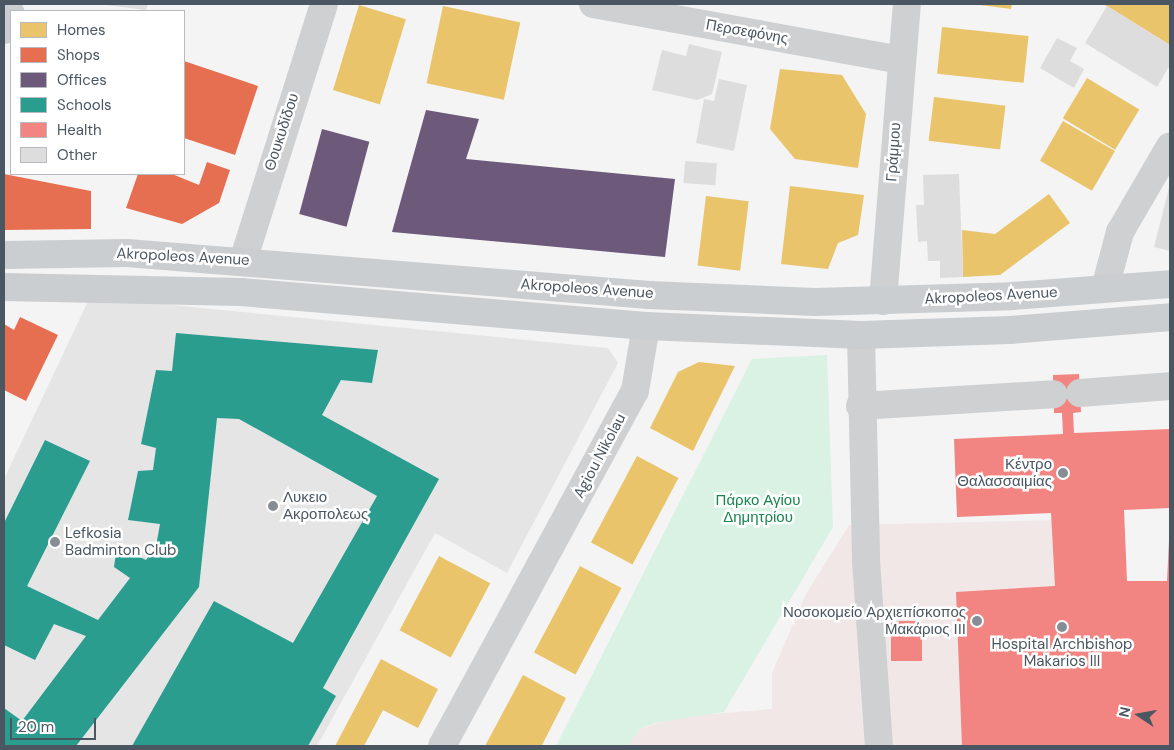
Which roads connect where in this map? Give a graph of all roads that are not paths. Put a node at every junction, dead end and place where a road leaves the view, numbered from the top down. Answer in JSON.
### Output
{"nodes":[{"id":1,"x":324,"y":4,"type":"edge"},
{"id":2,"x":593,"y":4,"type":"edge"},
{"id":3,"x":907,"y":4,"type":"edge"},
{"id":4,"x":664,"y":10,"type":"edge"},
{"id":5,"x":10,"y":16,"type":"edge"},
{"id":6,"x":4,"y":30,"type":"edge"},
{"id":7,"x":902,"y":60,"type":"junction"},
{"id":8,"x":1170,"y":146,"type":"edge"},
{"id":9,"x":4,"y":255,"type":"edge"},
{"id":10,"x":243,"y":260,"type":"junction"},
{"id":11,"x":1170,"y":284,"type":"edge"},
{"id":12,"x":4,"y":287,"type":"edge"},
{"id":13,"x":1105,"y":288,"type":"junction"},
{"id":14,"x":883,"y":301,"type":"junction"},
{"id":15,"x":1170,"y":317,"type":"edge"},
{"id":16,"x":646,"y":326,"type":"junction"},
{"id":17,"x":861,"y":335,"type":"junction"},
{"id":18,"x":1170,"y":386,"type":"edge"},
{"id":19,"x":1080,"y":393,"type":"dead end"},
{"id":20,"x":1054,"y":394,"type":"dead end"},
{"id":21,"x":860,"y":406,"type":"junction"},
{"id":22,"x":442,"y":746,"type":"edge"},
{"id":23,"x":879,"y":746,"type":"edge"}],
"edges":[{"from":1,"to":10,"type":"street","name":"Θουκυδίδου"},
{"from":2,"to":4,"type":"street","name":"Περσεφόνης"},
{"from":3,"to":7,"type":"street","name":"Γράμμου"},
{"from":4,"to":7,"type":"street","name":"Περσεφόνης"},
{"from":5,"to":6,"type":"main road"},
{"from":7,"to":14,"type":"street","name":"Γράμμου"},
{"from":8,"to":13,"type":"street"},
{"from":9,"to":10,"type":"main road","name":"Akropoleos Avenue"},
{"from":10,"to":14,"type":"main road","name":"Akropoleos Avenue"},
{"from":11,"to":13,"type":"main road","name":"Akropoleos Avenue"},
{"from":12,"to":16,"type":"main road","name":"Akropoleos Avenue"},
{"from":13,"to":14,"type":"main road","name":"Akropoleos Avenue"},
{"from":15,"to":17,"type":"main road","name":"Akropoleos Avenue"},
{"from":16,"to":17,"type":"main road","name":"Akropoleos Avenue"},
{"from":16,"to":22,"type":"street","name":"Agiou Nikolau"},
{"from":17,"to":21,"type":"street"},
{"from":18,"to":19,"type":"street"},
{"from":20,"to":21,"type":"street"},
{"from":21,"to":23,"type":"street"}]}
